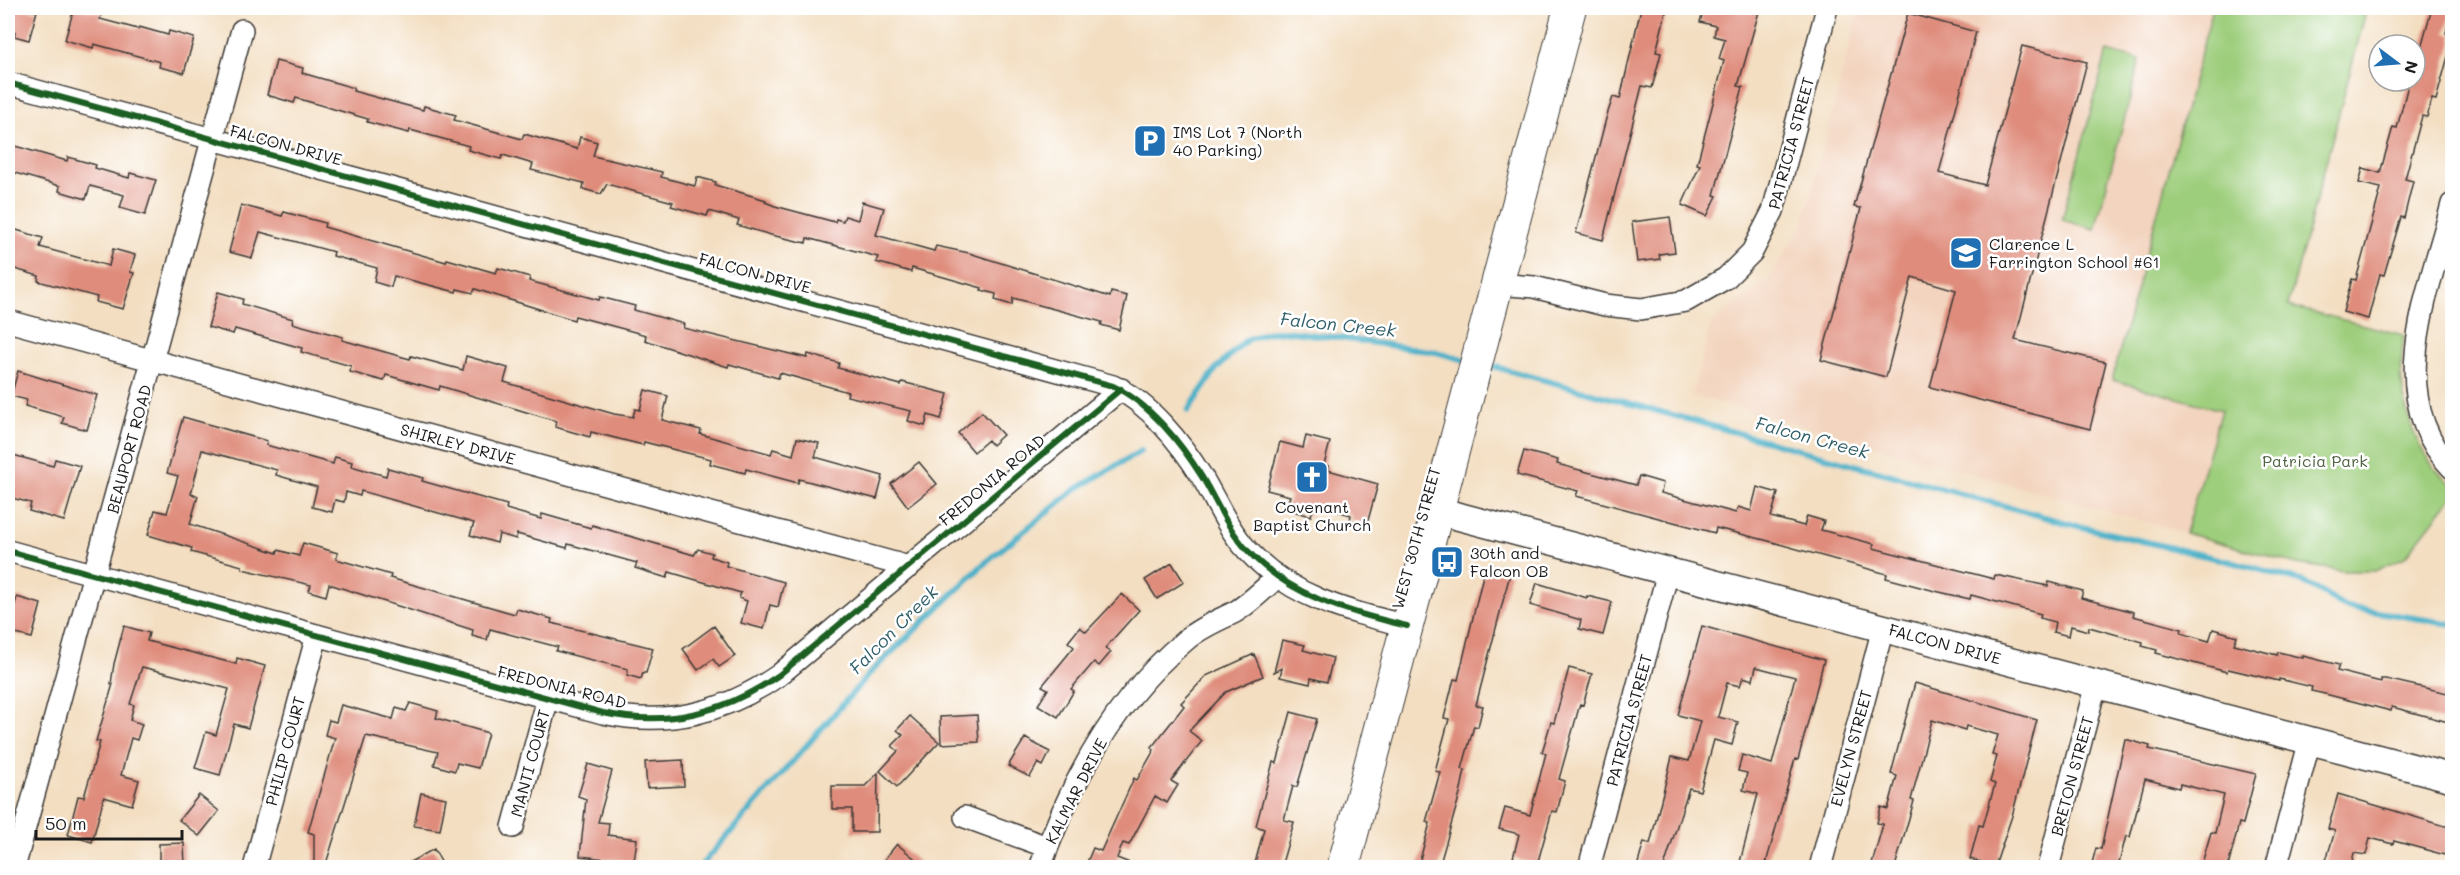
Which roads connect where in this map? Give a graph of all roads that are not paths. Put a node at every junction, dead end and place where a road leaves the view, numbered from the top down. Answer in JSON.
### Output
{"nodes":[{"id":1,"x":1570,"y":8,"type":"edge"},
{"id":2,"x":1827,"y":8,"type":"edge"},
{"id":3,"x":242,"y":30,"type":"dead end"},
{"id":4,"x":8,"y":83,"type":"edge"},
{"id":5,"x":213,"y":139,"type":"junction"},
{"id":6,"x":2452,"y":204,"type":"edge"},
{"id":7,"x":1498,"y":284,"type":"junction"},
{"id":8,"x":8,"y":321,"type":"edge"},
{"id":9,"x":153,"y":361,"type":"junction"},
{"id":10,"x":1121,"y":389,"type":"junction"},
{"id":11,"x":2452,"y":468,"type":"edge"},
{"id":12,"x":1438,"y":511,"type":"junction"},
{"id":13,"x":8,"y":550,"type":"edge"},
{"id":14,"x":909,"y":567,"type":"junction"},
{"id":15,"x":1668,"y":572,"type":"junction"},
{"id":16,"x":95,"y":574,"type":"junction"},
{"id":17,"x":1277,"y":577,"type":"junction"},
{"id":18,"x":1407,"y":626,"type":"junction"},
{"id":19,"x":1883,"y":628,"type":"junction"},
{"id":20,"x":317,"y":635,"type":"junction"},
{"id":21,"x":2096,"y":684,"type":"junction"},
{"id":22,"x":548,"y":698,"type":"junction"},
{"id":23,"x":2310,"y":740,"type":"junction"},
{"id":24,"x":2452,"y":778,"type":"edge"},
{"id":25,"x":965,"y":817,"type":"dead end"},
{"id":26,"x":513,"y":827,"type":"dead end"},
{"id":27,"x":1047,"y":847,"type":"junction"},
{"id":28,"x":14,"y":867,"type":"edge"},
{"id":29,"x":254,"y":867,"type":"edge"},
{"id":30,"x":1040,"y":867,"type":"edge"},
{"id":31,"x":1343,"y":867,"type":"edge"},
{"id":32,"x":1589,"y":867,"type":"edge"},
{"id":33,"x":1820,"y":867,"type":"edge"},
{"id":34,"x":2048,"y":867,"type":"edge"},
{"id":35,"x":2276,"y":867,"type":"edge"}],
"edges":[{"from":1,"to":7,"type":"main road","name":"WEST 30TH STREET"},
{"from":2,"to":7,"type":"street","name":"PATRICIA STREET"},
{"from":3,"to":5,"type":"street","name":"BEAUPORT ROAD"},
{"from":4,"to":5,"type":"street","name":"FALCON DRIVE"},
{"from":5,"to":9,"type":"street","name":"BEAUPORT ROAD"},
{"from":5,"to":10,"type":"street","name":"FALCON DRIVE"},
{"from":6,"to":11,"type":"street"},
{"from":7,"to":12,"type":"main road","name":"WEST 30TH STREET"},
{"from":8,"to":9,"type":"street","name":"SHIRLEY DRIVE"},
{"from":9,"to":14,"type":"street","name":"SHIRLEY DRIVE"},
{"from":9,"to":16,"type":"street","name":"BEAUPORT ROAD"},
{"from":10,"to":14,"type":"street","name":"FREDONIA ROAD"},
{"from":10,"to":17,"type":"street","name":"FALCON DRIVE"},
{"from":12,"to":15,"type":"street","name":"FALCON DRIVE"},
{"from":12,"to":18,"type":"main road","name":"WEST 30TH STREET"},
{"from":13,"to":16,"type":"street","name":"FREDONIA ROAD"},
{"from":14,"to":22,"type":"street","name":"FREDONIA ROAD"},
{"from":15,"to":19,"type":"street","name":"FALCON DRIVE"},
{"from":15,"to":32,"type":"street","name":"PATRICIA STREET"},
{"from":16,"to":20,"type":"street","name":"FREDONIA ROAD"},
{"from":16,"to":28,"type":"street","name":"BEAUPORT ROAD"},
{"from":17,"to":18,"type":"street","name":"FALCON DRIVE"},
{"from":17,"to":27,"type":"street","name":"KALMAR DRIVE"},
{"from":18,"to":31,"type":"main road","name":"WEST 30TH STREET"},
{"from":19,"to":21,"type":"street","name":"FALCON DRIVE"},
{"from":19,"to":33,"type":"street","name":"EVELYN STREET"},
{"from":20,"to":22,"type":"street","name":"FREDONIA ROAD"},
{"from":20,"to":29,"type":"street","name":"PHILIP COURT"},
{"from":21,"to":23,"type":"street","name":"FALCON DRIVE"},
{"from":21,"to":34,"type":"street","name":"BRETON STREET"},
{"from":22,"to":26,"type":"street","name":"MANTI COURT"},
{"from":23,"to":24,"type":"street","name":"FALCON DRIVE"},
{"from":23,"to":35,"type":"street"},
{"from":25,"to":27,"type":"street"},
{"from":27,"to":30,"type":"street","name":"KALMAR DRIVE"}]}
